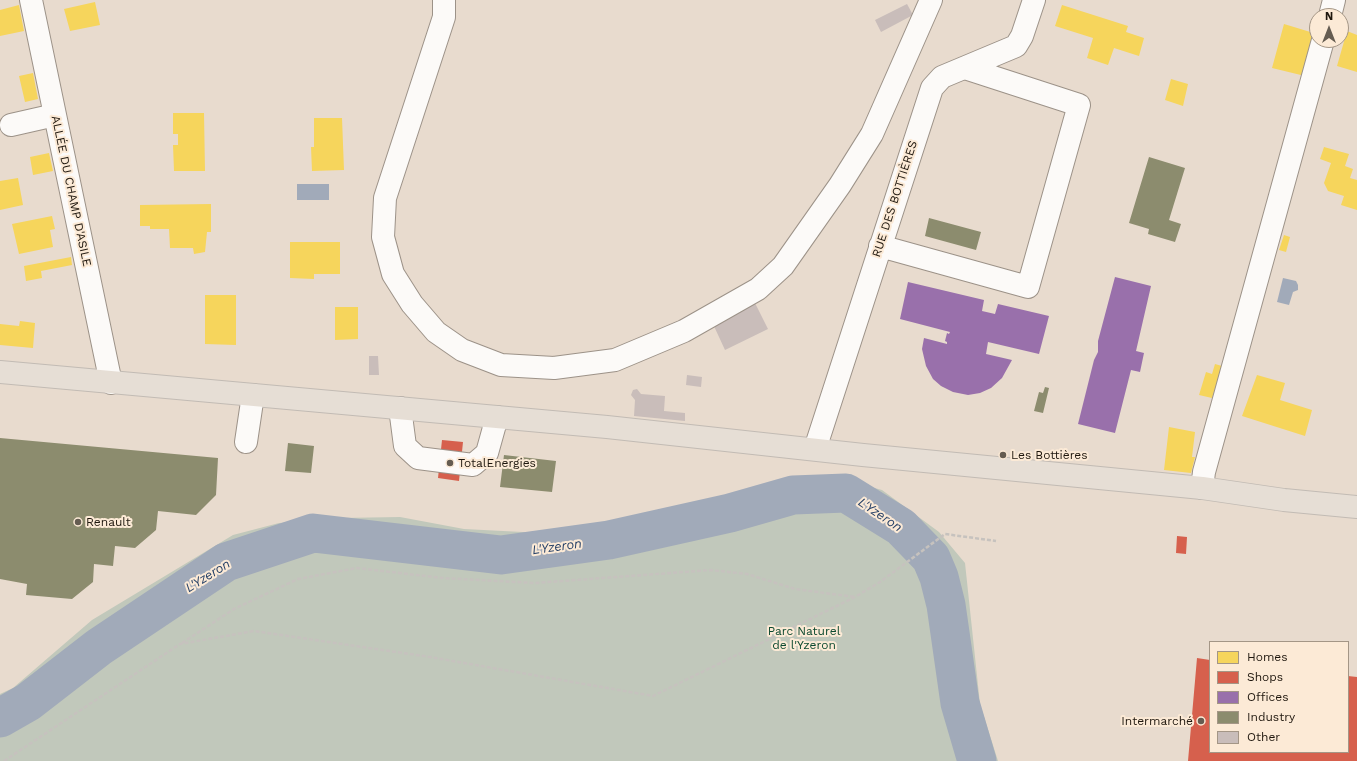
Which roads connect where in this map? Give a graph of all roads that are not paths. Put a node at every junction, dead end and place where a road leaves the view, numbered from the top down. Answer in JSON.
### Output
{"nodes":[{"id":1,"x":31,"y":0,"type":"edge"},
{"id":2,"x":444,"y":0,"type":"edge"},
{"id":3,"x":931,"y":0,"type":"edge"},
{"id":4,"x":1034,"y":0,"type":"edge"},
{"id":5,"x":1321,"y":48,"type":"edge"},
{"id":6,"x":965,"y":68,"type":"junction"},
{"id":7,"x":55,"y":115,"type":"junction"},
{"id":8,"x":11,"y":125,"type":"dead end"},
{"id":9,"x":880,"y":246,"type":"junction"},
{"id":10,"x":0,"y":372,"type":"edge"},
{"id":11,"x":111,"y":383,"type":"junction"},
{"id":12,"x":253,"y":395,"type":"junction"},
{"id":13,"x":400,"y":408,"type":"junction"},
{"id":14,"x":497,"y":417,"type":"dead end"},
{"id":15,"x":246,"y":442,"type":"dead end"},
{"id":16,"x":815,"y":449,"type":"junction"},
{"id":17,"x":1202,"y":488,"type":"junction"},
{"id":18,"x":1357,"y":507,"type":"edge"}],
"edges":[{"from":1,"to":7,"type":"street","name":"ALLÉE DU CHAMP D'ASILE"},
{"from":2,"to":3,"type":"street"},
{"from":4,"to":6,"type":"street","name":"RUE DES BOTTIÈRES"},
{"from":5,"to":17,"type":"street"},
{"from":6,"to":9,"type":"street","name":"RUE DES BOTTIÈRES"},
{"from":6,"to":9,"type":"street"},
{"from":7,"to":8,"type":"street"},
{"from":7,"to":11,"type":"street","name":"ALLÉE DU CHAMP D'ASILE"},
{"from":9,"to":16,"type":"street","name":"RUE DES BOTTIÈRES"},
{"from":10,"to":11,"type":"main road"},
{"from":11,"to":12,"type":"main road"},
{"from":12,"to":13,"type":"main road"},
{"from":12,"to":15,"type":"street"},
{"from":13,"to":14,"type":"street"},
{"from":13,"to":16,"type":"main road"},
{"from":16,"to":17,"type":"main road"},
{"from":17,"to":18,"type":"main road"}]}
